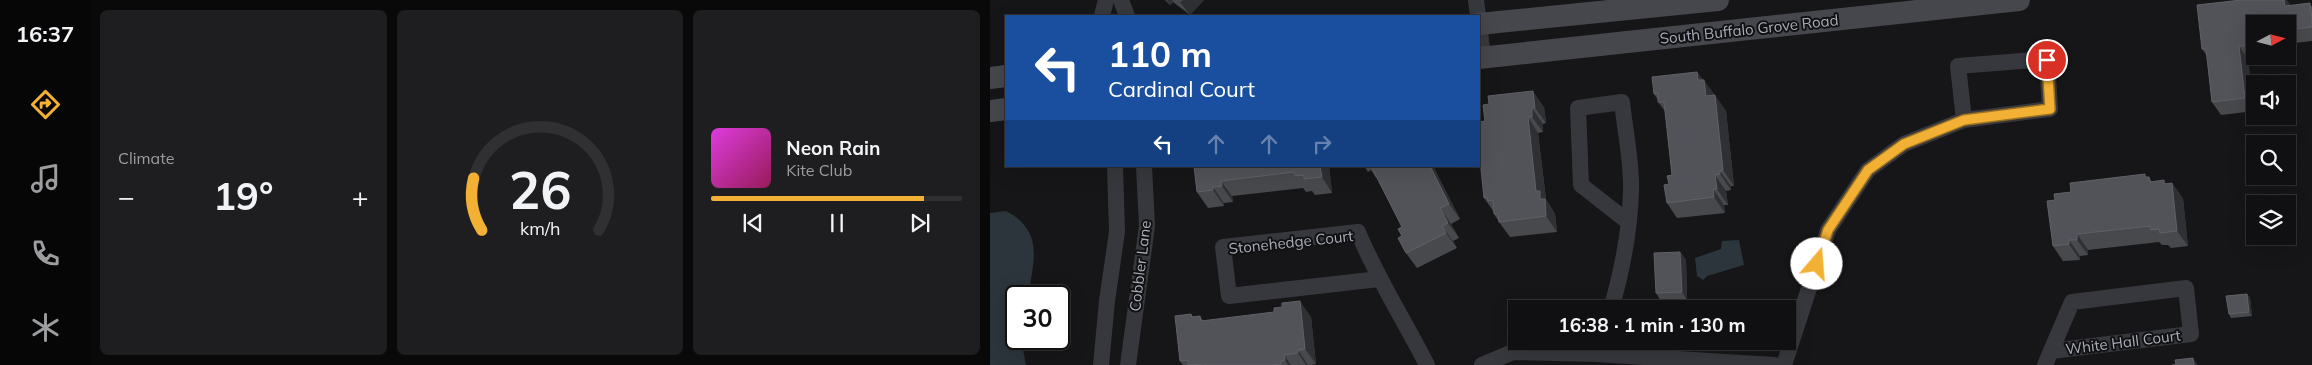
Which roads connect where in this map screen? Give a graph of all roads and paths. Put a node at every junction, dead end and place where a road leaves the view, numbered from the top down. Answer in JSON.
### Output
{"nodes":[{"id":1,"x":1106,"y":0,"type":"edge"},
{"id":2,"x":1121,"y":0,"type":"edge"},
{"id":3,"x":1476,"y":0,"type":"edge"},
{"id":4,"x":1718,"y":0,"type":"edge"},
{"id":5,"x":2019,"y":0,"type":"edge"},
{"id":6,"x":1102,"y":15,"type":"edge"},
{"id":7,"x":1127,"y":15,"type":"edge"},
{"id":8,"x":1478,"y":15,"type":"edge"},
{"id":9,"x":1480,"y":24,"type":"edge"},
{"id":10,"x":1480,"y":41,"type":"edge"},
{"id":11,"x":1481,"y":58,"type":"edge"},
{"id":12,"x":1005,"y":76,"type":"edge"},
{"id":13,"x":990,"y":78,"type":"edge"},
{"id":14,"x":1005,"y":109,"type":"edge"},
{"id":15,"x":990,"y":111,"type":"edge"},
{"id":16,"x":1964,"y":120,"type":"junction"},
{"id":17,"x":1115,"y":167,"type":"edge"},
{"id":18,"x":1144,"y":167,"type":"edge"},
{"id":19,"x":1628,"y":221,"type":"junction"},
{"id":20,"x":1380,"y":279,"type":"junction"},
{"id":21,"x":1613,"y":300,"type":"edge"},
{"id":22,"x":1547,"y":350,"type":"edge"},
{"id":23,"x":1620,"y":350,"type":"edge"},
{"id":24,"x":2048,"y":358,"type":"edge"},
{"id":25,"x":1715,"y":363,"type":"edge"},
{"id":26,"x":1101,"y":365,"type":"edge"},
{"id":27,"x":1128,"y":365,"type":"edge"},
{"id":28,"x":1427,"y":365,"type":"edge"},
{"id":29,"x":1482,"y":365,"type":"edge"},
{"id":30,"x":1774,"y":365,"type":"edge"},
{"id":31,"x":1784,"y":365,"type":"edge"}],
"edges":[{"from":1,"to":6,"type":"street"},
{"from":2,"to":7,"type":"street"},
{"from":3,"to":8,"type":"street"},
{"from":4,"to":9,"type":"main road"},
{"from":5,"to":11,"type":"main road","name":"South Buffalo Grove Road"},
{"from":10,"to":11,"type":"street"},
{"from":12,"to":13,"type":"main road"},
{"from":14,"to":15,"type":"main road"},
{"from":16,"to":16,"type":"street"},
{"from":16,"to":31,"type":"street"},
{"from":17,"to":26,"type":"street","name":"Cobbler Lane"},
{"from":18,"to":27,"type":"street","name":"Cobbler Lane"},
{"from":19,"to":19,"type":"street"},
{"from":19,"to":21,"type":"street"},
{"from":20,"to":20,"type":"street","name":"Stonehedge Court"},
{"from":20,"to":28,"type":"street","name":"Stonehedge Court"},
{"from":22,"to":29,"type":"street"},
{"from":23,"to":25,"type":"street"},
{"from":24,"to":24,"type":"street","name":"White Hall Court"},
{"from":25,"to":30,"type":"street"}]}
